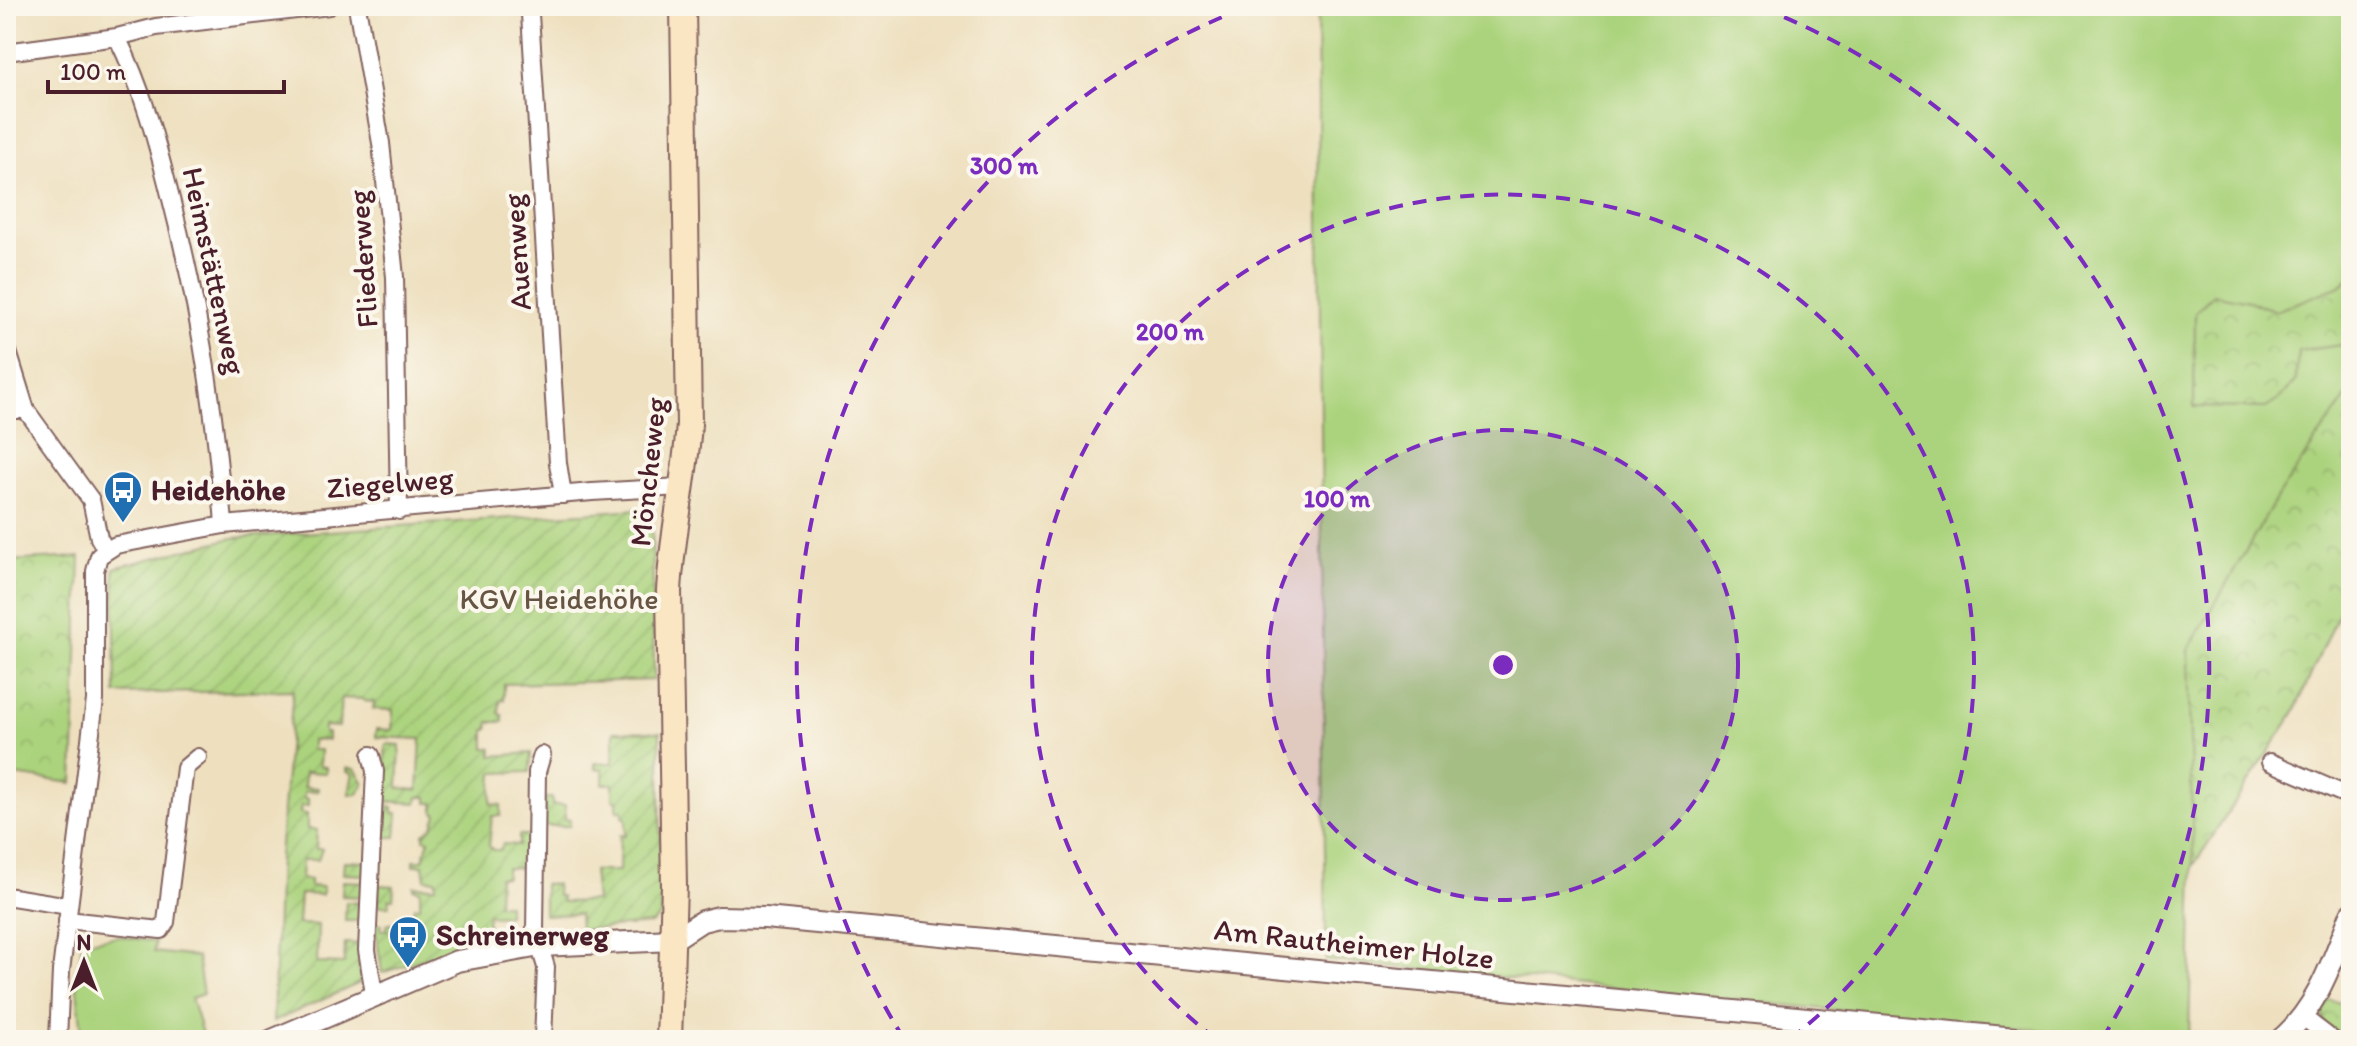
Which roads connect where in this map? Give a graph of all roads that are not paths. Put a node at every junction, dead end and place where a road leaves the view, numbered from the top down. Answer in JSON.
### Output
{"nodes":[{"id":1,"x":329,"y":6,"type":"edge"},
{"id":2,"x":357,"y":6,"type":"edge"},
{"id":3,"x":526,"y":6,"type":"edge"},
{"id":4,"x":683,"y":6,"type":"edge"},
{"id":5,"x":117,"y":37,"type":"junction"},
{"id":6,"x":6,"y":52,"type":"edge"},
{"id":7,"x":6,"y":345,"type":"edge"},
{"id":8,"x":6,"y":410,"type":"edge"},
{"id":9,"x":26,"y":410,"type":"junction"},
{"id":10,"x":681,"y":487,"type":"junction"},
{"id":11,"x":563,"y":495,"type":"junction"},
{"id":12,"x":399,"y":511,"type":"junction"},
{"id":13,"x":224,"y":525,"type":"junction"},
{"id":14,"x":106,"y":550,"type":"junction"},
{"id":15,"x":371,"y":755,"type":"dead end"},
{"id":16,"x":542,"y":755,"type":"dead end"},
{"id":17,"x":198,"y":757,"type":"dead end"},
{"id":18,"x":2270,"y":762,"type":"dead end"},
{"id":19,"x":2351,"y":797,"type":"edge"},
{"id":20,"x":6,"y":896,"type":"edge"},
{"id":21,"x":68,"y":913,"type":"junction"},
{"id":22,"x":2351,"y":914,"type":"edge"},
{"id":23,"x":673,"y":940,"type":"junction"},
{"id":24,"x":540,"y":946,"type":"junction"},
{"id":25,"x":374,"y":994,"type":"junction"},
{"id":26,"x":2303,"y":1017,"type":"junction"},
{"id":27,"x":58,"y":1040,"type":"edge"},
{"id":28,"x":272,"y":1040,"type":"edge"},
{"id":29,"x":543,"y":1040,"type":"edge"},
{"id":30,"x":669,"y":1040,"type":"edge"},
{"id":31,"x":2036,"y":1040,"type":"edge"},
{"id":32,"x":2280,"y":1040,"type":"edge"},
{"id":33,"x":2333,"y":1040,"type":"edge"}],
"edges":[{"from":1,"to":5,"type":"street"},
{"from":2,"to":12,"type":"street","name":"Fliederweg"},
{"from":3,"to":11,"type":"street","name":"Auenweg"},
{"from":4,"to":10,"type":"main road","name":"Möncheweg"},
{"from":5,"to":6,"type":"street"},
{"from":5,"to":13,"type":"street","name":"Heimstättenweg"},
{"from":7,"to":9,"type":"street"},
{"from":8,"to":9,"type":"street"},
{"from":9,"to":14,"type":"street"},
{"from":10,"to":11,"type":"street","name":"Ziegelweg"},
{"from":10,"to":23,"type":"main road","name":"Möncheweg"},
{"from":11,"to":12,"type":"street","name":"Ziegelweg"},
{"from":12,"to":13,"type":"street","name":"Ziegelweg"},
{"from":13,"to":14,"type":"street","name":"Ziegelweg"},
{"from":14,"to":21,"type":"street"},
{"from":15,"to":25,"type":"street"},
{"from":16,"to":24,"type":"street"},
{"from":17,"to":21,"type":"street"},
{"from":18,"to":19,"type":"street"},
{"from":20,"to":21,"type":"street"},
{"from":21,"to":27,"type":"street"},
{"from":22,"to":26,"type":"street"},
{"from":23,"to":24,"type":"street"},
{"from":23,"to":30,"type":"main road","name":"Möncheweg"},
{"from":23,"to":31,"type":"street","name":"Am Rautheimer Holze"},
{"from":24,"to":25,"type":"street"},
{"from":24,"to":29,"type":"street"},
{"from":25,"to":28,"type":"street"},
{"from":26,"to":32,"type":"street"},
{"from":26,"to":33,"type":"street"}]}
